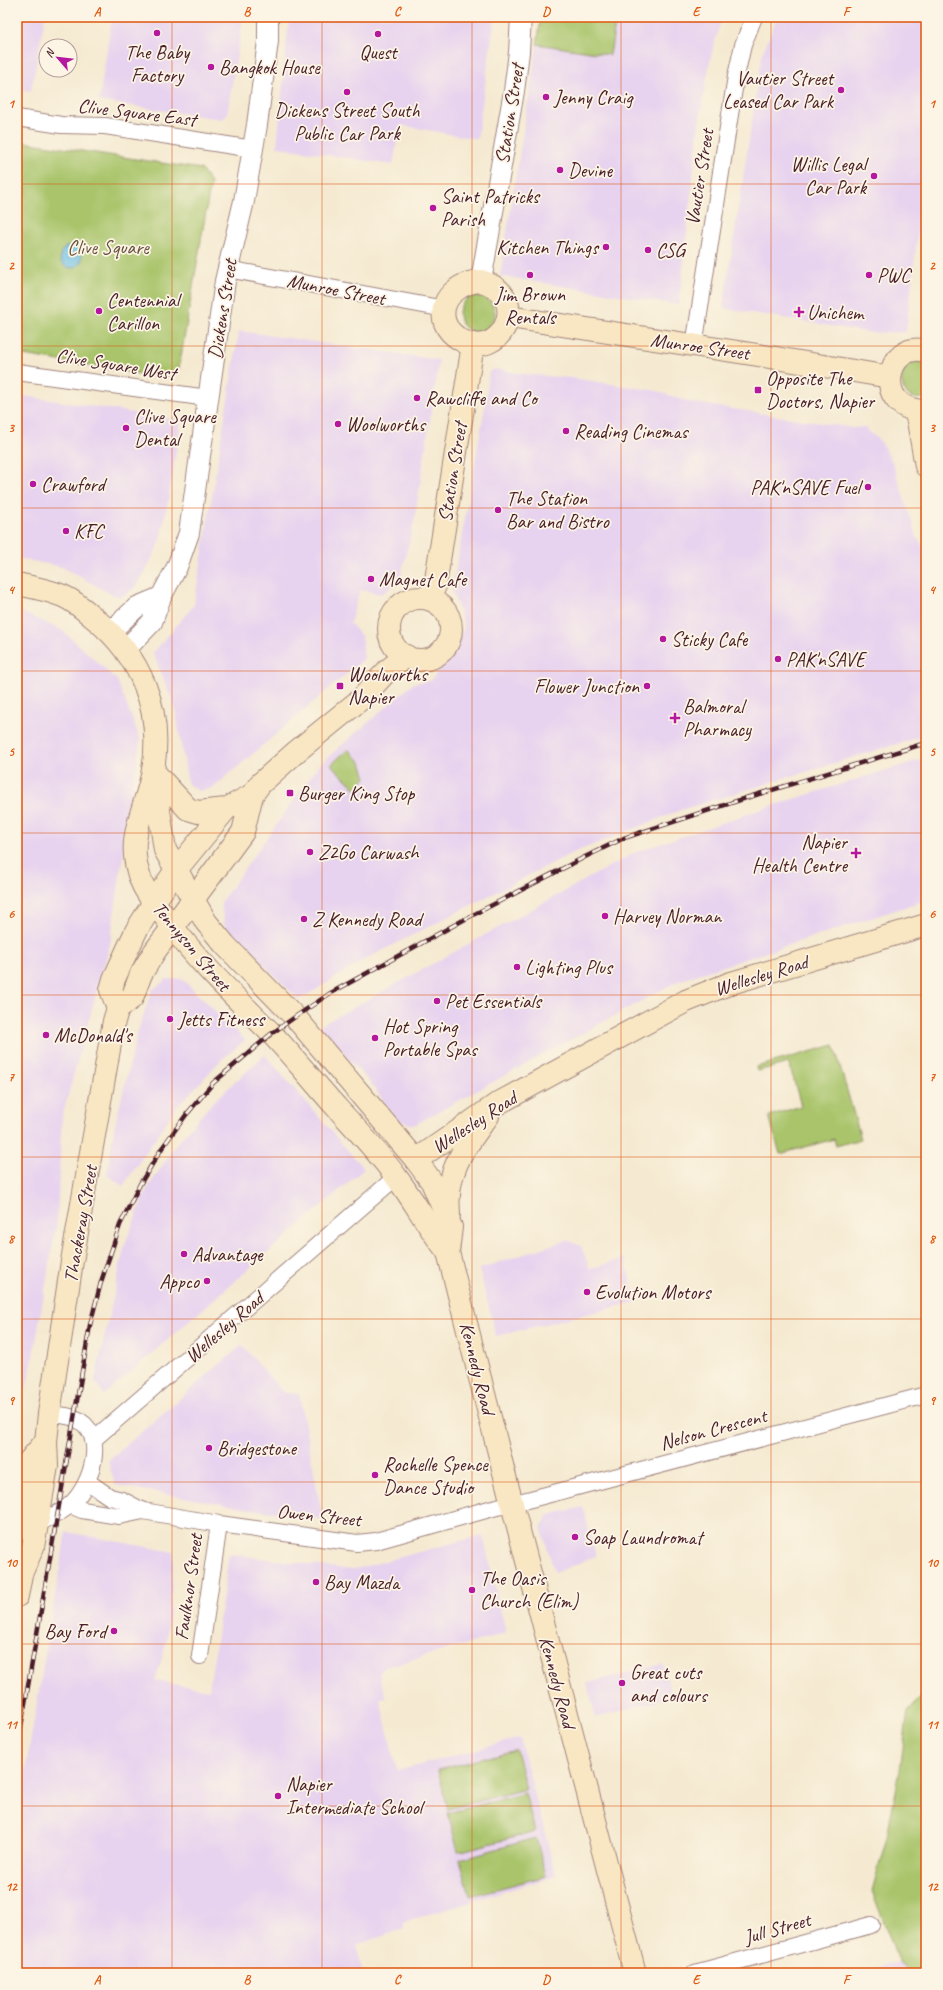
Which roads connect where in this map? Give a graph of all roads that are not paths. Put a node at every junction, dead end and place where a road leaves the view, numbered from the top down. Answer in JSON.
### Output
{"nodes":[{"id":1,"x":268,"y":17,"type":"edge"},
{"id":2,"x":521,"y":17,"type":"edge"},
{"id":3,"x":754,"y":17,"type":"edge"},
{"id":4,"x":17,"y":118,"type":"edge"},
{"id":5,"x":253,"y":149,"type":"junction"},
{"id":6,"x":227,"y":269,"type":"junction"},
{"id":7,"x":481,"y":281,"type":"junction"},
{"id":8,"x":445,"y":309,"type":"junction"},
{"id":9,"x":509,"y":317,"type":"junction"},
{"id":10,"x":473,"y":344,"type":"junction"},
{"id":11,"x":694,"y":346,"type":"junction"},
{"id":12,"x":925,"y":347,"type":"edge"},
{"id":13,"x":17,"y":372,"type":"edge"},
{"id":14,"x":890,"y":377,"type":"junction"},
{"id":15,"x":208,"y":398,"type":"junction"},
{"id":16,"x":920,"y":411,"type":"edge"},
{"id":17,"x":926,"y":466,"type":"edge"},
{"id":18,"x":17,"y":584,"type":"edge"},
{"id":19,"x":161,"y":597,"type":"junction"},
{"id":20,"x":429,"y":598,"type":"junction"},
{"id":21,"x":110,"y":632,"type":"junction"},
{"id":22,"x":126,"y":649,"type":"junction"},
{"id":23,"x":406,"y":656,"type":"junction"},
{"id":24,"x":153,"y":771,"type":"junction"},
{"id":25,"x":252,"y":795,"type":"junction"},
{"id":26,"x":226,"y":809,"type":"junction"},
{"id":27,"x":176,"y":870,"type":"junction"},
{"id":28,"x":192,"y":899,"type":"junction"},
{"id":29,"x":154,"y":902,"type":"junction"},
{"id":30,"x":926,"y":925,"type":"edge"},
{"id":31,"x":172,"y":927,"type":"junction"},
{"id":32,"x":118,"y":1008,"type":"junction"},
{"id":33,"x":359,"y":1092,"type":"junction"},
{"id":34,"x":497,"y":1104,"type":"junction"},
{"id":35,"x":339,"y":1110,"type":"junction"},
{"id":36,"x":416,"y":1160,"type":"junction"},
{"id":37,"x":396,"y":1177,"type":"junction"},
{"id":38,"x":451,"y":1227,"type":"junction"},
{"id":39,"x":448,"y":1252,"type":"junction"},
{"id":40,"x":926,"y":1395,"type":"edge"},
{"id":41,"x":49,"y":1414,"type":"junction"},
{"id":42,"x":93,"y":1440,"type":"junction"},
{"id":43,"x":46,"y":1441,"type":"junction"},
{"id":44,"x":88,"y":1482,"type":"junction"},
{"id":45,"x":21,"y":1484,"type":"edge"},
{"id":46,"x":512,"y":1504,"type":"junction"},
{"id":47,"x":70,"y":1505,"type":"junction"},
{"id":48,"x":143,"y":1512,"type":"junction"},
{"id":49,"x":22,"y":1523,"type":"edge"},
{"id":50,"x":219,"y":1524,"type":"junction"},
{"id":51,"x":19,"y":1564,"type":"edge"},
{"id":52,"x":17,"y":1596,"type":"edge"},
{"id":53,"x":200,"y":1656,"type":"dead end"},
{"id":54,"x":871,"y":1925,"type":"dead end"},
{"id":55,"x":635,"y":1973,"type":"edge"},
{"id":56,"x":694,"y":1973,"type":"edge"}],
"edges":[{"from":1,"to":5,"type":"street","name":"Dickens Street"},
{"from":2,"to":7,"type":"street","name":"Station Street"},
{"from":3,"to":11,"type":"street","name":"Vautier Street"},
{"from":4,"to":5,"type":"street","name":"Clive Square East"},
{"from":5,"to":6,"type":"street","name":"Dickens Street"},
{"from":6,"to":8,"type":"street","name":"Munroe Street"},
{"from":6,"to":15,"type":"street","name":"Dickens Street"},
{"from":7,"to":8,"type":"main road"},
{"from":7,"to":9,"type":"main road"},
{"from":8,"to":10,"type":"main road"},
{"from":9,"to":10,"type":"main road"},
{"from":9,"to":11,"type":"main road","name":"Munroe Street"},
{"from":10,"to":20,"type":"main road","name":"Station Street"},
{"from":11,"to":14,"type":"main road","name":"Munroe Street"},
{"from":12,"to":14,"type":"main road"},
{"from":13,"to":15,"type":"street","name":"Clive Square West"},
{"from":14,"to":16,"type":"main road"},
{"from":15,"to":19,"type":"street","name":"Dickens Street"},
{"from":16,"to":17,"type":"main road"},
{"from":18,"to":21,"type":"main road","name":"Tennyson Street"},
{"from":19,"to":21,"type":"street"},
{"from":19,"to":22,"type":"street","name":"Dickens Street"},
{"from":20,"to":23,"type":"main road"},
{"from":20,"to":23,"type":"main road"},
{"from":21,"to":22,"type":"main road","name":"Tennyson Street"},
{"from":22,"to":24,"type":"main road","name":"Tennyson Street"},
{"from":23,"to":25,"type":"main road"},
{"from":24,"to":26,"type":"main road"},
{"from":24,"to":27,"type":"main road","name":"Tennyson Street"},
{"from":24,"to":29,"type":"main road","name":"Tennyson Street"},
{"from":25,"to":26,"type":"main road"},
{"from":25,"to":28,"type":"main road"},
{"from":26,"to":27,"type":"main road"},
{"from":27,"to":28,"type":"main road","name":"Tennyson Street"},
{"from":27,"to":29,"type":"main road"},
{"from":28,"to":31,"type":"main road"},
{"from":28,"to":33,"type":"main road","name":"Tennyson Street"},
{"from":29,"to":31,"type":"main road","name":"Tennyson Street"},
{"from":29,"to":32,"type":"main road"},
{"from":30,"to":34,"type":"main road","name":"Wellesley Road"},
{"from":31,"to":32,"type":"main road"},
{"from":31,"to":35,"type":"main road","name":"Tennyson Street"},
{"from":32,"to":41,"type":"main road","name":"Thackeray Street"},
{"from":33,"to":35,"type":"main road"},
{"from":33,"to":36,"type":"main road","name":"Tennyson Street"},
{"from":34,"to":36,"type":"main road","name":"Wellesley Road"},
{"from":34,"to":38,"type":"main road"},
{"from":35,"to":37,"type":"main road","name":"Tennyson Street"},
{"from":36,"to":37,"type":"street","name":"Wellesley Road"},
{"from":36,"to":38,"type":"main road","name":"Kennedy Road"},
{"from":37,"to":39,"type":"main road","name":"Kennedy Road"},
{"from":37,"to":42,"type":"street","name":"Wellesley Road"},
{"from":38,"to":39,"type":"main road","name":"Kennedy Road"},
{"from":39,"to":46,"type":"main road","name":"Kennedy Road"},
{"from":40,"to":46,"type":"street","name":"Nelson Crescent"},
{"from":41,"to":42,"type":"street"},
{"from":41,"to":43,"type":"main road","name":"Thackeray Street"},
{"from":42,"to":44,"type":"street"},
{"from":43,"to":45,"type":"main road","name":"Thackeray Street"},
{"from":43,"to":49,"type":"main road","name":"Thackeray Street"},
{"from":44,"to":47,"type":"street"},
{"from":44,"to":48,"type":"street","name":"Owen Street"},
{"from":45,"to":49,"type":"main road","name":"Thackeray Street"},
{"from":46,"to":50,"type":"street","name":"Owen Street"},
{"from":46,"to":55,"type":"main road","name":"Kennedy Road"},
{"from":47,"to":48,"type":"street","name":"Owen Street"},
{"from":47,"to":49,"type":"street"},
{"from":48,"to":50,"type":"street","name":"Owen Street"},
{"from":49,"to":51,"type":"main road","name":"Thackeray Street"},
{"from":50,"to":53,"type":"street","name":"Faulknor Street"},
{"from":51,"to":52,"type":"main road","name":"Thackeray Street"},
{"from":54,"to":56,"type":"street","name":"Jull Street"}]}
